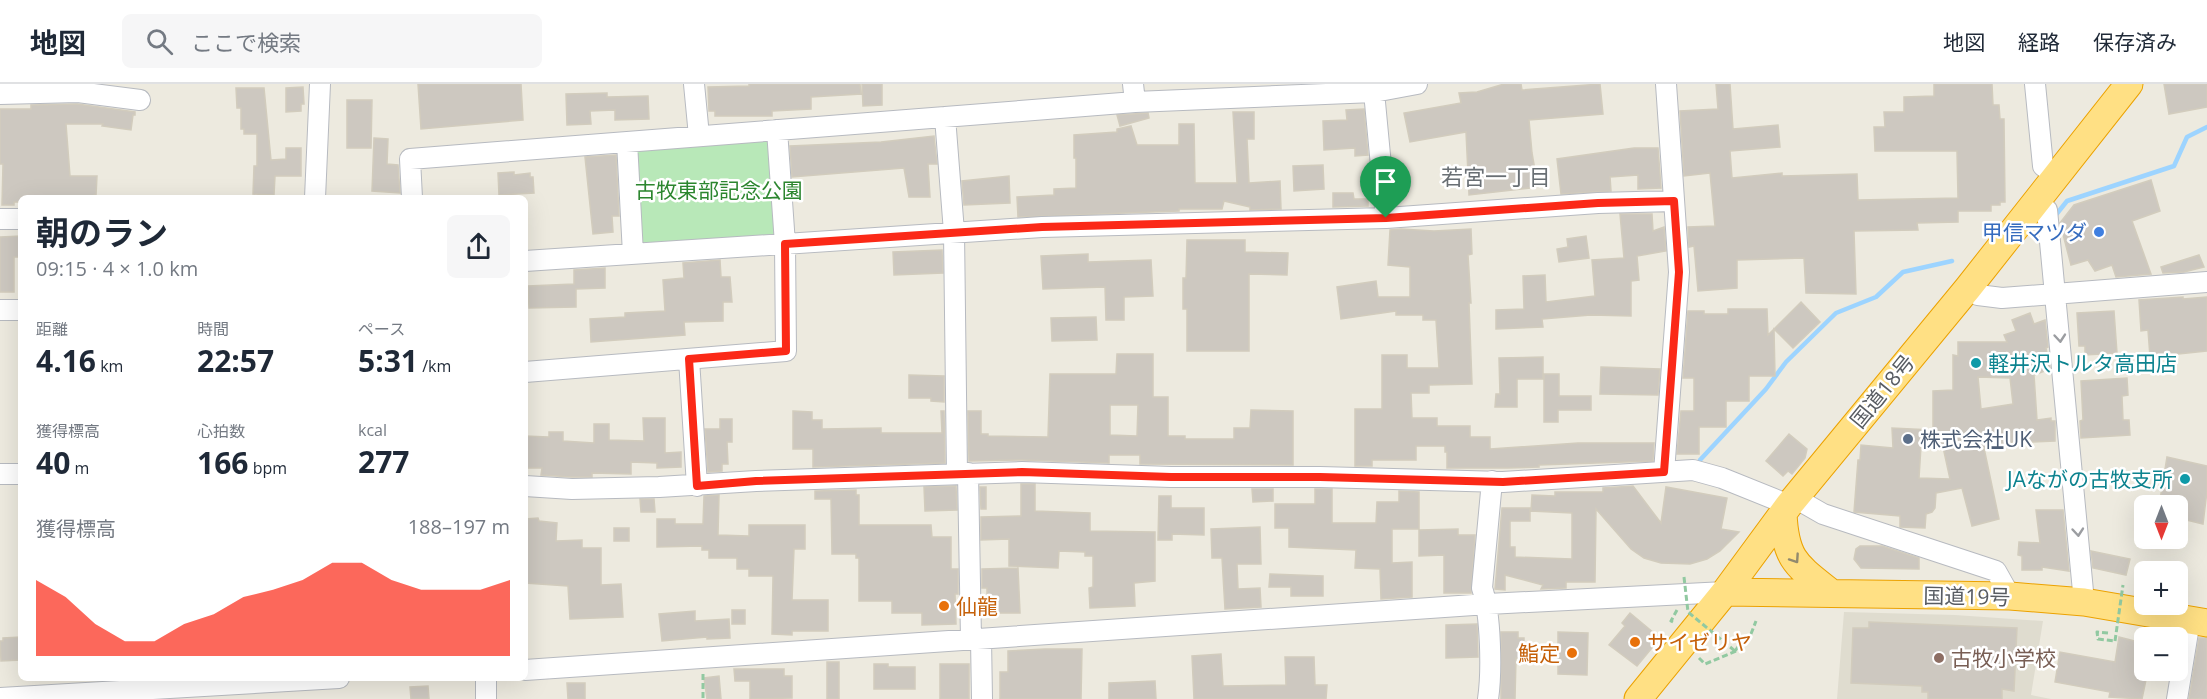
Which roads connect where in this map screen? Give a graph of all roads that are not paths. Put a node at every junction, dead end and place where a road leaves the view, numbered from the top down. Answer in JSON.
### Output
{"nodes":[{"id":1,"x":320,"y":84,"type":"edge"},
{"id":2,"x":694,"y":84,"type":"edge"},
{"id":3,"x":1417,"y":84,"type":"edge"},
{"id":4,"x":1666,"y":84,"type":"edge"},
{"id":5,"x":2036,"y":84,"type":"edge"},
{"id":6,"x":2129,"y":84,"type":"edge"},
{"id":7,"x":1374,"y":92,"type":"junction"},
{"id":8,"x":1134,"y":93,"type":"edge"},
{"id":9,"x":0,"y":94,"type":"edge"},
{"id":10,"x":140,"y":100,"type":"dead end"},
{"id":11,"x":945,"y":117,"type":"junction"},
{"id":12,"x":777,"y":130,"type":"junction"},
{"id":13,"x":699,"y":136,"type":"junction"},
{"id":14,"x":627,"y":141,"type":"junction"},
{"id":15,"x":2056,"y":176,"type":"junction"},
{"id":16,"x":315,"y":195,"type":"edge"},
{"id":17,"x":412,"y":195,"type":"edge"},
{"id":18,"x":1674,"y":201,"type":"junction"},
{"id":19,"x":2036,"y":201,"type":"junction"},
{"id":20,"x":1386,"y":218,"type":"junction"},
{"id":21,"x":0,"y":219,"type":"edge"},
{"id":22,"x":18,"y":219,"type":"edge"},
{"id":23,"x":954,"y":232,"type":"junction"},
{"id":24,"x":785,"y":244,"type":"junction"},
{"id":25,"x":633,"y":254,"type":"junction"},
{"id":26,"x":528,"y":261,"type":"edge"},
{"id":27,"x":2207,"y":282,"type":"edge"},
{"id":28,"x":1968,"y":288,"type":"junction"},
{"id":29,"x":2056,"y":295,"type":"junction"},
{"id":30,"x":0,"y":310,"type":"edge"},
{"id":31,"x":18,"y":310,"type":"edge"},
{"id":32,"x":689,"y":359,"type":"junction"},
{"id":33,"x":528,"y":372,"type":"edge"},
{"id":34,"x":1664,"y":472,"type":"junction"},
{"id":35,"x":963,"y":473,"type":"junction"},
{"id":36,"x":0,"y":474,"type":"edge"},
{"id":37,"x":18,"y":474,"type":"edge"},
{"id":38,"x":1492,"y":481,"type":"junction"},
{"id":39,"x":528,"y":486,"type":"edge"},
{"id":40,"x":697,"y":486,"type":"junction"},
{"id":41,"x":1789,"y":505,"type":"junction"},
{"id":42,"x":1725,"y":592,"type":"junction"},
{"id":43,"x":1830,"y":592,"type":"junction"},
{"id":44,"x":2010,"y":596,"type":"junction"},
{"id":45,"x":2084,"y":602,"type":"junction"},
{"id":46,"x":1488,"y":604,"type":"junction"},
{"id":47,"x":2199,"y":621,"type":"edge"},
{"id":48,"x":976,"y":639,"type":"junction"},
{"id":49,"x":528,"y":670,"type":"edge"},
{"id":50,"x":286,"y":681,"type":"edge"},
{"id":51,"x":486,"y":681,"type":"edge"},
{"id":52,"x":166,"y":694,"type":"edge"},
{"id":53,"x":0,"y":698,"type":"edge"},
{"id":54,"x":486,"y":699,"type":"edge"},
{"id":55,"x":982,"y":699,"type":"edge"},
{"id":56,"x":1488,"y":699,"type":"edge"},
{"id":57,"x":1638,"y":699,"type":"edge"},
{"id":58,"x":2177,"y":699,"type":"edge"}],
"edges":[{"from":1,"to":16,"type":"street"},
{"from":2,"to":13,"type":"street"},
{"from":3,"to":7,"type":"street"},
{"from":4,"to":18,"type":"street"},
{"from":5,"to":15,"type":"street"},
{"from":6,"to":15,"type":"highway","name":"国道18号"},
{"from":7,"to":8,"type":"street"},
{"from":7,"to":20,"type":"street"},
{"from":8,"to":11,"type":"street"},
{"from":9,"to":10,"type":"street"},
{"from":11,"to":12,"type":"street"},
{"from":11,"to":23,"type":"street"},
{"from":12,"to":13,"type":"street"},
{"from":12,"to":24,"type":"street"},
{"from":13,"to":14,"type":"street"},
{"from":14,"to":17,"type":"street"},
{"from":14,"to":25,"type":"street"},
{"from":15,"to":19,"type":"highway","name":"国道18号"},
{"from":18,"to":20,"type":"street"},
{"from":18,"to":34,"type":"street"},
{"from":19,"to":28,"type":"highway","name":"国道18号"},
{"from":19,"to":29,"type":"street"},
{"from":20,"to":23,"type":"street"},
{"from":21,"to":22,"type":"street"},
{"from":23,"to":24,"type":"street"},
{"from":23,"to":35,"type":"street"},
{"from":24,"to":25,"type":"street"},
{"from":24,"to":32,"type":"street"},
{"from":25,"to":26,"type":"street"},
{"from":27,"to":29,"type":"street"},
{"from":28,"to":29,"type":"street"},
{"from":28,"to":41,"type":"highway","name":"国道18号"},
{"from":29,"to":45,"type":"street","one_way":true},
{"from":30,"to":31,"type":"street"},
{"from":32,"to":33,"type":"street"},
{"from":32,"to":40,"type":"street"},
{"from":34,"to":38,"type":"street"},
{"from":34,"to":41,"type":"street"},
{"from":35,"to":38,"type":"street"},
{"from":35,"to":40,"type":"street"},
{"from":35,"to":48,"type":"street"},
{"from":36,"to":37,"type":"street"},
{"from":38,"to":46,"type":"street"},
{"from":39,"to":40,"type":"street"},
{"from":41,"to":42,"type":"highway","name":"国道18号"},
{"from":41,"to":43,"type":"highway","one_way":true},
{"from":41,"to":44,"type":"street"},
{"from":42,"to":43,"type":"highway","name":"国道19号"},
{"from":42,"to":46,"type":"street"},
{"from":42,"to":57,"type":"highway","name":"国道18号"},
{"from":43,"to":44,"type":"highway","name":"国道19号"},
{"from":44,"to":45,"type":"highway","name":"国道19号"},
{"from":45,"to":47,"type":"highway","name":"国道19号"},
{"from":46,"to":48,"type":"street"},
{"from":46,"to":56,"type":"street"},
{"from":47,"to":58,"type":"street"},
{"from":48,"to":49,"type":"street"},
{"from":48,"to":55,"type":"street"},
{"from":50,"to":52,"type":"street"},
{"from":51,"to":54,"type":"street"},
{"from":52,"to":53,"type":"street"}]}
